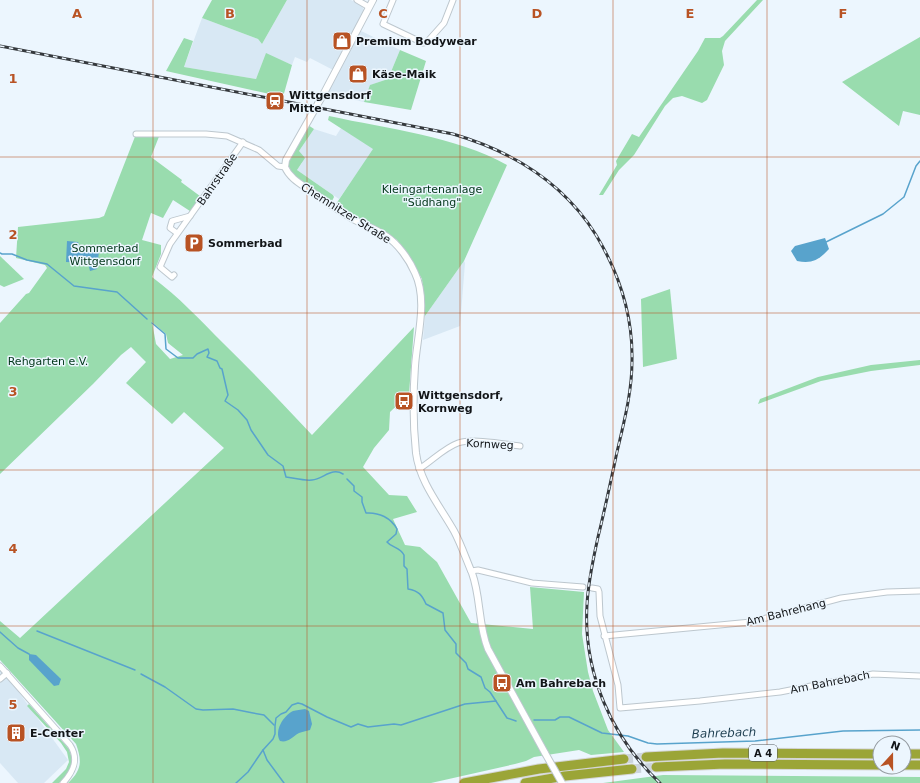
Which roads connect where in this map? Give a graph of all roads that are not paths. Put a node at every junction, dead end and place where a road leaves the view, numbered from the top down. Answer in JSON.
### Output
{"nodes":[{"id":1,"x":357,"y":0,"type":"edge"},
{"id":2,"x":373,"y":0,"type":"edge"},
{"id":3,"x":393,"y":0,"type":"edge"},
{"id":4,"x":453,"y":0,"type":"edge"},
{"id":5,"x":370,"y":7,"type":"junction"},
{"id":6,"x":136,"y":134,"type":"dead end"},
{"id":7,"x":243,"y":142,"type":"junction"},
{"id":8,"x":285,"y":167,"type":"junction"},
{"id":9,"x":190,"y":216,"type":"junction"},
{"id":10,"x":177,"y":233,"type":"junction"},
{"id":11,"x":174,"y":275,"type":"dead end"},
{"id":12,"x":520,"y":446,"type":"dead end"},
{"id":13,"x":419,"y":469,"type":"junction"},
{"id":14,"x":471,"y":571,"type":"junction"},
{"id":15,"x":583,"y":587,"type":"dead end"},
{"id":16,"x":592,"y":588,"type":"dead end"},
{"id":17,"x":920,"y":591,"type":"edge"},
{"id":18,"x":604,"y":636,"type":"junction"},
{"id":19,"x":0,"y":666,"type":"edge"},
{"id":20,"x":7,"y":673,"type":"junction"},
{"id":21,"x":920,"y":676,"type":"edge"},
{"id":22,"x":0,"y":679,"type":"edge"},
{"id":23,"x":872,"y":754,"type":"edge"},
{"id":24,"x":646,"y":757,"type":"tunnel mouth"},
{"id":25,"x":624,"y":758,"type":"tunnel mouth"},
{"id":26,"x":872,"y":765,"type":"edge"},
{"id":27,"x":656,"y":767,"type":"tunnel mouth"},
{"id":28,"x":632,"y":769,"type":"tunnel mouth"},
{"id":29,"x":63,"y":783,"type":"edge"},
{"id":30,"x":464,"y":783,"type":"edge"},
{"id":31,"x":525,"y":783,"type":"edge"},
{"id":32,"x":562,"y":783,"type":"edge"}],
"edges":[{"from":1,"to":5,"type":"street"},
{"from":2,"to":5,"type":"street"},
{"from":3,"to":4,"type":"street"},
{"from":5,"to":8,"type":"street"},
{"from":6,"to":7,"type":"street"},
{"from":7,"to":8,"type":"street"},
{"from":7,"to":9,"type":"street","name":"Bahrstraße"},
{"from":8,"to":13,"type":"street","name":"Chemnitzer Straße"},
{"from":9,"to":10,"type":"street","name":"Bahrstraße"},
{"from":9,"to":10,"type":"street","name":"Bahrstraße"},
{"from":10,"to":11,"type":"street","name":"Bahrstraße"},
{"from":12,"to":13,"type":"street","name":"Kornweg"},
{"from":13,"to":14,"type":"street","name":"Chemnitzer Straße"},
{"from":14,"to":15,"type":"street"},
{"from":14,"to":32,"type":"street","name":"Chemnitzer Straße","bridge":true},
{"from":16,"to":18,"type":"street"},
{"from":17,"to":18,"type":"street","name":"Am Bahrehang"},
{"from":18,"to":21,"type":"street","name":"Am Bahrebach"},
{"from":19,"to":20,"type":"street"},
{"from":20,"to":22,"type":"street"},
{"from":20,"to":29,"type":"street"},
{"from":23,"to":24,"type":"highway","number":"A 4"},
{"from":25,"to":30,"type":"highway"},
{"from":26,"to":27,"type":"highway","number":"A 4"},
{"from":28,"to":31,"type":"highway"}]}
